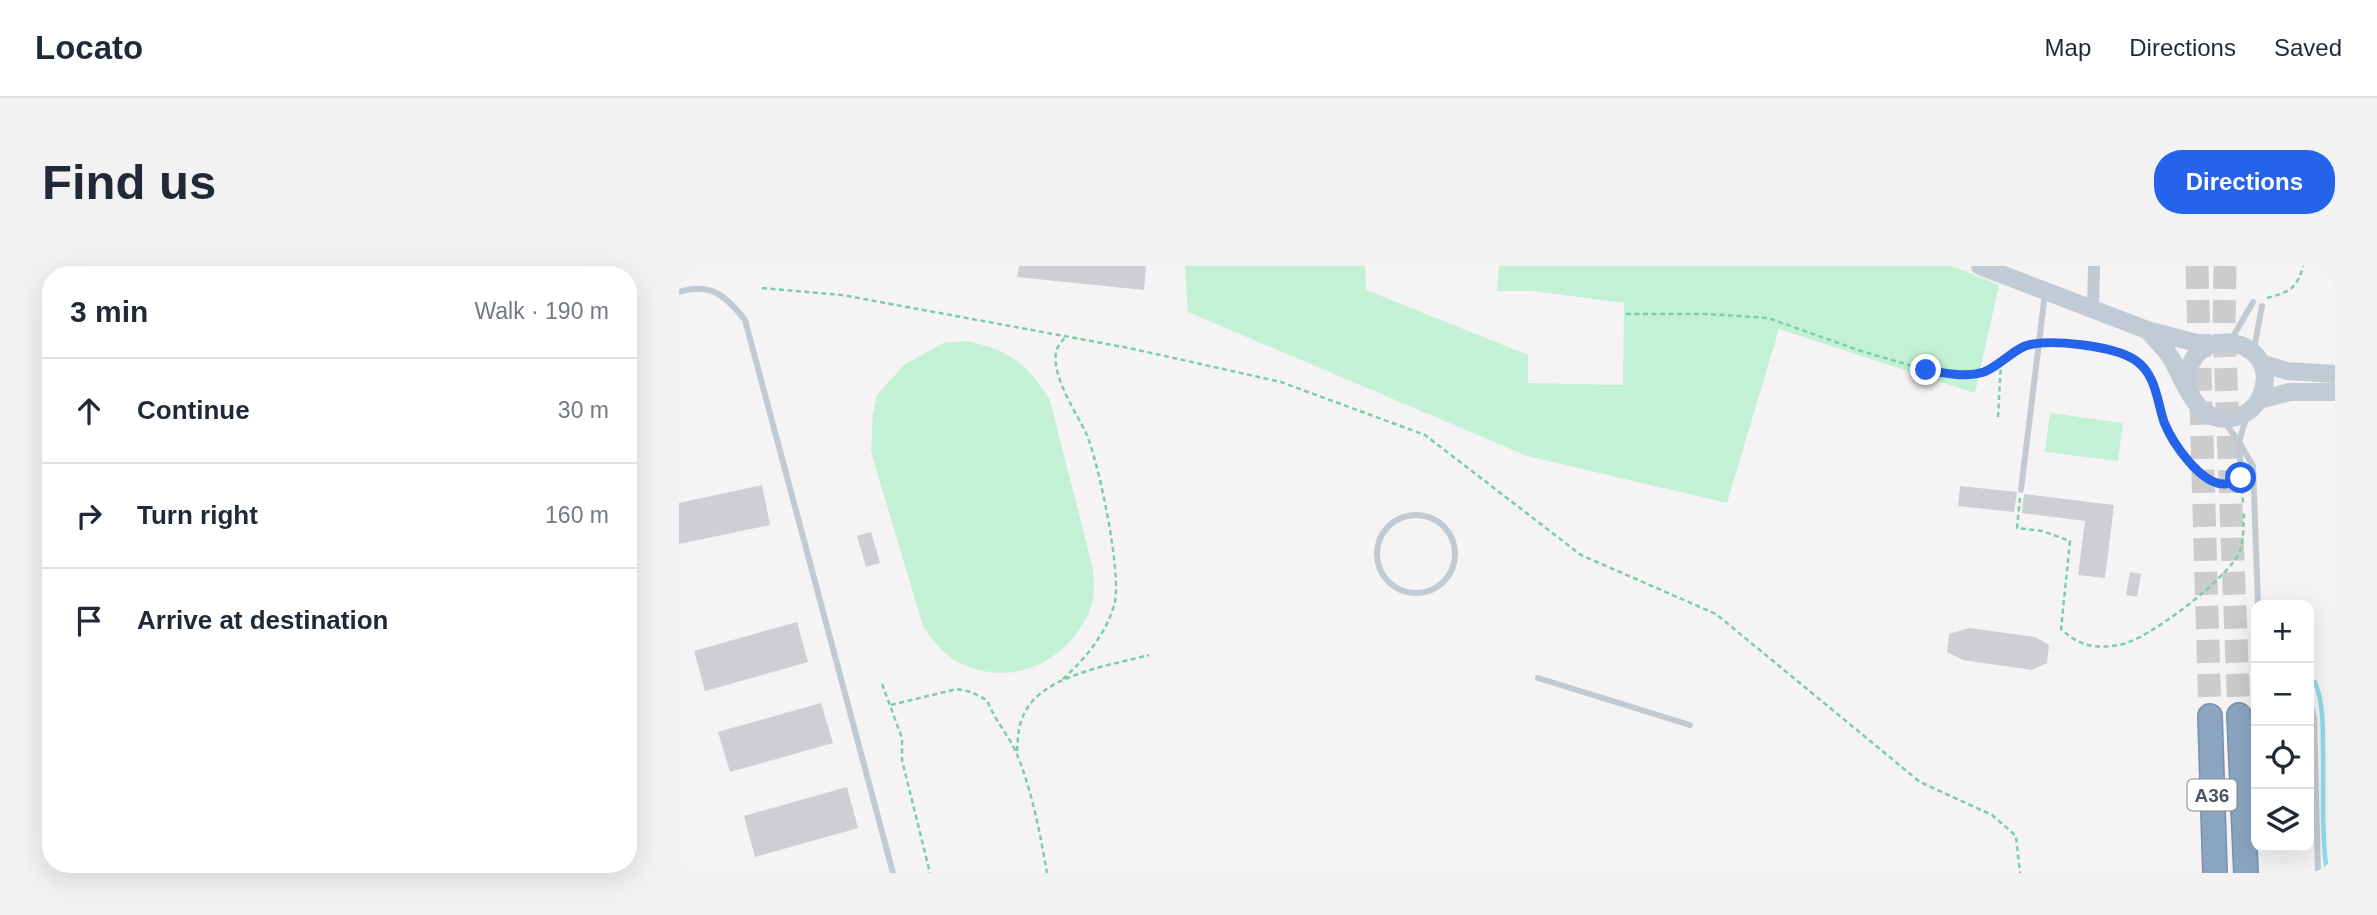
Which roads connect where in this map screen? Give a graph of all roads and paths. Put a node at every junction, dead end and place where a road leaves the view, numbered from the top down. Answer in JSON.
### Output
{"nodes":[{"id":1,"x":1980,"y":266,"type":"edge"},
{"id":2,"x":2094,"y":266,"type":"edge"},
{"id":3,"x":2302,"y":266,"type":"edge"},
{"id":4,"x":762,"y":288,"type":"dead end"},
{"id":5,"x":2046,"y":291,"type":"junction"},
{"id":6,"x":679,"y":292,"type":"edge"},
{"id":7,"x":2253,"y":302,"type":"dead end"},
{"id":8,"x":2263,"y":303,"type":"joint"},
{"id":9,"x":2094,"y":310,"type":"junction"},
{"id":10,"x":1626,"y":314,"type":"dead end"},
{"id":11,"x":2147,"y":330,"type":"junction"},
{"id":12,"x":1066,"y":336,"type":"junction"},
{"id":13,"x":2230,"y":342,"type":"junction"},
{"id":14,"x":2039,"y":344,"type":"junction"},
{"id":15,"x":2208,"y":346,"type":"junction"},
{"id":16,"x":2257,"y":358,"type":"junction"},
{"id":17,"x":2001,"y":362,"type":"junction"},
{"id":18,"x":2335,"y":374,"type":"edge"},
{"id":19,"x":2189,"y":390,"type":"junction"},
{"id":20,"x":2335,"y":392,"type":"edge"},
{"id":21,"x":2253,"y":406,"type":"junction"},
{"id":22,"x":1998,"y":417,"type":"dead end"},
{"id":23,"x":2222,"y":419,"type":"junction"},
{"id":24,"x":2239,"y":442,"type":"junction"},
{"id":25,"x":2241,"y":478,"type":"junction"},
{"id":26,"x":2021,"y":489,"type":"joint"},
{"id":27,"x":1383,"y":533,"type":"joint"},
{"id":28,"x":2258,"y":600,"type":"edge"},
{"id":29,"x":1149,"y":654,"type":"dead end"},
{"id":30,"x":1538,"y":678,"type":"dead end"},
{"id":31,"x":1063,"y":679,"type":"junction"},
{"id":32,"x":882,"y":684,"type":"dead end"},
{"id":33,"x":891,"y":705,"type":"junction"},
{"id":34,"x":2239,"y":715,"type":"tunnel mouth"},
{"id":35,"x":2210,"y":716,"type":"tunnel mouth"},
{"id":36,"x":1690,"y":725,"type":"dead end"},
{"id":37,"x":2313,"y":726,"type":"edge"},
{"id":38,"x":1017,"y":754,"type":"junction"},
{"id":39,"x":893,"y":873,"type":"edge"},
{"id":40,"x":930,"y":873,"type":"edge"},
{"id":41,"x":1047,"y":873,"type":"edge"},
{"id":42,"x":2020,"y":873,"type":"edge"},
{"id":43,"x":2215,"y":873,"type":"edge"},
{"id":44,"x":2246,"y":873,"type":"edge"},
{"id":45,"x":2318,"y":873,"type":"edge"}],
"edges":[{"from":1,"to":5,"type":"main road"},
{"from":2,"to":9,"type":"street"},
{"from":3,"to":8,"type":"path"},
{"from":4,"to":12,"type":"path"},
{"from":5,"to":9,"type":"main road"},
{"from":5,"to":14,"type":"lane"},
{"from":6,"to":39,"type":"lane"},
{"from":7,"to":13,"type":"lane"},
{"from":8,"to":16,"type":"lane"},
{"from":9,"to":11,"type":"main road"},
{"from":10,"to":17,"type":"path"},
{"from":11,"to":15,"type":"main road"},
{"from":11,"to":19,"type":"main road"},
{"from":12,"to":31,"type":"path"},
{"from":12,"to":42,"type":"path"},
{"from":13,"to":15,"type":"main road"},
{"from":13,"to":16,"type":"main road"},
{"from":14,"to":17,"type":"path"},
{"from":14,"to":25,"type":"path"},
{"from":14,"to":26,"type":"lane"},
{"from":15,"to":19,"type":"main road"},
{"from":16,"to":18,"type":"main road"},
{"from":16,"to":21,"type":"main road"},
{"from":17,"to":22,"type":"path"},
{"from":19,"to":23,"type":"main road"},
{"from":20,"to":21,"type":"main road"},
{"from":21,"to":23,"type":"main road"},
{"from":21,"to":24,"type":"lane"},
{"from":23,"to":24,"type":"lane"},
{"from":24,"to":25,"type":"lane"},
{"from":24,"to":28,"type":"lane"},
{"from":25,"to":26,"type":"path"},
{"from":27,"to":27,"type":"lane"},
{"from":29,"to":31,"type":"path"},
{"from":30,"to":36,"type":"lane"},
{"from":31,"to":38,"type":"path"},
{"from":32,"to":33,"type":"path"},
{"from":33,"to":38,"type":"path"},
{"from":33,"to":40,"type":"path"},
{"from":34,"to":44,"type":"highway","number":"A36"},
{"from":35,"to":43,"type":"highway","number":"A36"},
{"from":37,"to":45,"type":"lane"},
{"from":38,"to":41,"type":"path"}]}
